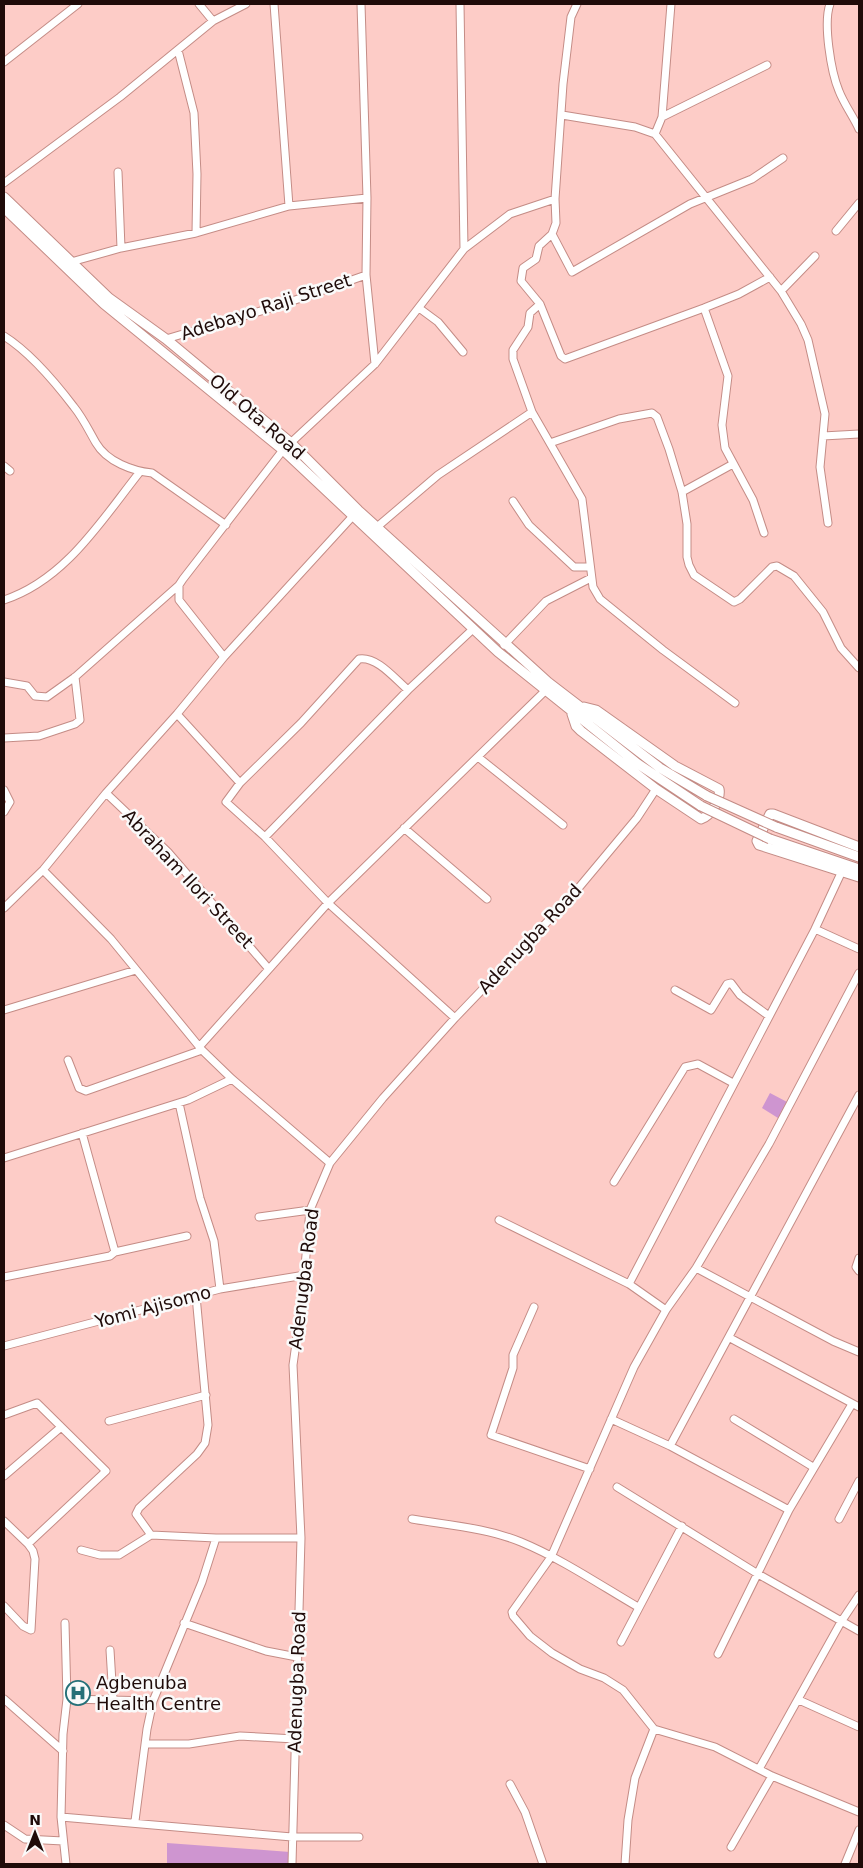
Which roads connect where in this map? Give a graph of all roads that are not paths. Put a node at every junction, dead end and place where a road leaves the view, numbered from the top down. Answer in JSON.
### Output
{"nodes":[{"id":1,"x":76,"y":4,"type":"edge"},
{"id":2,"x":199,"y":4,"type":"edge"},
{"id":3,"x":246,"y":4,"type":"edge"},
{"id":4,"x":274,"y":4,"type":"edge"},
{"id":5,"x":361,"y":4,"type":"edge"},
{"id":6,"x":460,"y":4,"type":"edge"},
{"id":7,"x":577,"y":4,"type":"edge"},
{"id":8,"x":671,"y":4,"type":"edge"},
{"id":9,"x":830,"y":4,"type":"edge"},
{"id":10,"x":214,"y":21,"type":"junction"},
{"id":11,"x":178,"y":50,"type":"junction"},
{"id":12,"x":4,"y":62,"type":"edge"},
{"id":13,"x":767,"y":65,"type":"dead end"},
{"id":14,"x":562,"y":115,"type":"junction"},
{"id":15,"x":662,"y":117,"type":"junction"},
{"id":16,"x":859,"y":129,"type":"edge"},
{"id":17,"x":655,"y":134,"type":"junction"},
{"id":18,"x":783,"y":158,"type":"dead end"},
{"id":19,"x":118,"y":172,"type":"dead end"},
{"id":20,"x":4,"y":183,"type":"edge"},
{"id":21,"x":4,"y":197,"type":"edge"},
{"id":22,"x":707,"y":197,"type":"junction"},
{"id":23,"x":367,"y":198,"type":"junction"},
{"id":24,"x":555,"y":199,"type":"junction"},
{"id":25,"x":859,"y":203,"type":"edge"},
{"id":26,"x":289,"y":206,"type":"junction"},
{"id":27,"x":4,"y":208,"type":"edge"},
{"id":28,"x":836,"y":231,"type":"dead end"},
{"id":29,"x":196,"y":233,"type":"junction"},
{"id":30,"x":552,"y":234,"type":"junction"},
{"id":31,"x":121,"y":248,"type":"junction"},
{"id":32,"x":464,"y":248,"type":"junction"},
{"id":33,"x":815,"y":256,"type":"dead end"},
{"id":34,"x":70,"y":262,"type":"junction"},
{"id":35,"x":366,"y":275,"type":"junction"},
{"id":36,"x":770,"y":277,"type":"junction"},
{"id":37,"x":781,"y":291,"type":"junction"},
{"id":38,"x":540,"y":304,"type":"junction"},
{"id":39,"x":420,"y":308,"type":"junction"},
{"id":40,"x":704,"y":308,"type":"junction"},
{"id":41,"x":4,"y":336,"type":"edge"},
{"id":42,"x":166,"y":339,"type":"junction"},
{"id":43,"x":463,"y":352,"type":"dead end"},
{"id":44,"x":375,"y":364,"type":"junction"},
{"id":45,"x":532,"y":412,"type":"junction"},
{"id":46,"x":859,"y":434,"type":"edge"},
{"id":47,"x":824,"y":436,"type":"junction"},
{"id":48,"x":290,"y":442,"type":"junction"},
{"id":49,"x":550,"y":443,"type":"junction"},
{"id":50,"x":283,"y":450,"type":"junction"},
{"id":51,"x":733,"y":464,"type":"junction"},
{"id":52,"x":4,"y":466,"type":"edge"},
{"id":53,"x":10,"y":471,"type":"dead end"},
{"id":54,"x":139,"y":473,"type":"junction"},
{"id":55,"x":682,"y":492,"type":"junction"},
{"id":56,"x":513,"y":501,"type":"dead end"},
{"id":57,"x":352,"y":517,"type":"junction"},
{"id":58,"x":828,"y":523,"type":"dead end"},
{"id":59,"x":226,"y":525,"type":"junction"},
{"id":60,"x":377,"y":527,"type":"junction"},
{"id":61,"x":764,"y":533,"type":"dead end"},
{"id":62,"x":590,"y":567,"type":"junction"},
{"id":63,"x":591,"y":578,"type":"junction"},
{"id":64,"x":179,"y":586,"type":"junction"},
{"id":65,"x":4,"y":600,"type":"edge"},
{"id":66,"x":473,"y":629,"type":"junction"},
{"id":67,"x":501,"y":648,"type":"junction"},
{"id":68,"x":224,"y":657,"type":"junction"},
{"id":69,"x":859,"y":668,"type":"edge"},
{"id":70,"x":75,"y":677,"type":"junction"},
{"id":71,"x":4,"y":682,"type":"edge"},
{"id":72,"x":408,"y":690,"type":"junction"},
{"id":73,"x":545,"y":691,"type":"junction"},
{"id":74,"x":735,"y":703,"type":"dead end"},
{"id":75,"x":583,"y":707,"type":"junction"},
{"id":76,"x":177,"y":714,"type":"junction"},
{"id":77,"x":572,"y":714,"type":"junction"},
{"id":78,"x":4,"y":738,"type":"edge"},
{"id":79,"x":478,"y":757,"type":"junction"},
{"id":80,"x":240,"y":783,"type":"junction"},
{"id":81,"x":656,"y":789,"type":"junction"},
{"id":82,"x":4,"y":790,"type":"edge"},
{"id":83,"x":106,"y":793,"type":"junction"},
{"id":84,"x":4,"y":812,"type":"edge"},
{"id":85,"x":563,"y":826,"type":"dead end"},
{"id":86,"x":404,"y":828,"type":"junction"},
{"id":87,"x":265,"y":837,"type":"junction"},
{"id":88,"x":859,"y":846,"type":"edge"},
{"id":89,"x":859,"y":857,"type":"edge"},
{"id":90,"x":859,"y":869,"type":"edge"},
{"id":91,"x":43,"y":870,"type":"junction"},
{"id":92,"x":842,"y":871,"type":"junction"},
{"id":93,"x":859,"y":877,"type":"edge"},
{"id":94,"x":487,"y":899,"type":"dead end"},
{"id":95,"x":328,"y":904,"type":"junction"},
{"id":96,"x":4,"y":908,"type":"edge"},
{"id":97,"x":815,"y":929,"type":"junction"},
{"id":98,"x":859,"y":948,"type":"edge"},
{"id":99,"x":268,"y":968,"type":"junction"},
{"id":100,"x":136,"y":970,"type":"junction"},
{"id":101,"x":859,"y":973,"type":"edge"},
{"id":102,"x":675,"y":990,"type":"dead end"},
{"id":103,"x":4,"y":1011,"type":"edge"},
{"id":104,"x":769,"y":1016,"type":"junction"},
{"id":105,"x":455,"y":1018,"type":"junction"},
{"id":106,"x":201,"y":1048,"type":"junction"},
{"id":107,"x":68,"y":1060,"type":"dead end"},
{"id":108,"x":232,"y":1079,"type":"junction"},
{"id":109,"x":733,"y":1083,"type":"junction"},
{"id":110,"x":859,"y":1096,"type":"edge"},
{"id":111,"x":179,"y":1103,"type":"junction"},
{"id":112,"x":82,"y":1134,"type":"junction"},
{"id":113,"x":4,"y":1158,"type":"edge"},
{"id":114,"x":330,"y":1163,"type":"junction"},
{"id":115,"x":614,"y":1182,"type":"dead end"},
{"id":116,"x":310,"y":1210,"type":"junction"},
{"id":117,"x":259,"y":1217,"type":"dead end"},
{"id":118,"x":499,"y":1220,"type":"dead end"},
{"id":119,"x":187,"y":1236,"type":"dead end"},
{"id":120,"x":115,"y":1252,"type":"junction"},
{"id":121,"x":859,"y":1258,"type":"edge"},
{"id":122,"x":696,"y":1268,"type":"junction"},
{"id":123,"x":859,"y":1271,"type":"edge"},
{"id":124,"x":304,"y":1275,"type":"junction"},
{"id":125,"x":4,"y":1277,"type":"edge"},
{"id":126,"x":629,"y":1284,"type":"junction"},
{"id":127,"x":220,"y":1289,"type":"junction"},
{"id":128,"x":196,"y":1296,"type":"junction"},
{"id":129,"x":748,"y":1297,"type":"junction"},
{"id":130,"x":534,"y":1307,"type":"dead end"},
{"id":131,"x":666,"y":1310,"type":"junction"},
{"id":132,"x":730,"y":1338,"type":"junction"},
{"id":133,"x":4,"y":1346,"type":"edge"},
{"id":134,"x":859,"y":1352,"type":"edge"},
{"id":135,"x":206,"y":1396,"type":"junction"},
{"id":136,"x":856,"y":1405,"type":"edge"},
{"id":137,"x":4,"y":1415,"type":"edge"},
{"id":138,"x":734,"y":1418,"type":"dead end"},
{"id":139,"x":611,"y":1419,"type":"junction"},
{"id":140,"x":109,"y":1421,"type":"dead end"},
{"id":141,"x":60,"y":1428,"type":"junction"},
{"id":142,"x":670,"y":1446,"type":"junction"},
{"id":143,"x":813,"y":1467,"type":"junction"},
{"id":144,"x":590,"y":1469,"type":"junction"},
{"id":145,"x":4,"y":1476,"type":"edge"},
{"id":146,"x":859,"y":1481,"type":"edge"},
{"id":147,"x":618,"y":1487,"type":"dead end"},
{"id":148,"x":789,"y":1510,"type":"junction"},
{"id":149,"x":412,"y":1519,"type":"dead end"},
{"id":150,"x":839,"y":1519,"type":"dead end"},
{"id":151,"x":4,"y":1521,"type":"edge"},
{"id":152,"x":682,"y":1526,"type":"junction"},
{"id":153,"x":151,"y":1535,"type":"junction"},
{"id":154,"x":216,"y":1538,"type":"junction"},
{"id":155,"x":301,"y":1538,"type":"junction"},
{"id":156,"x":28,"y":1544,"type":"junction"},
{"id":157,"x":82,"y":1550,"type":"dead end"},
{"id":158,"x":551,"y":1557,"type":"junction"},
{"id":159,"x":758,"y":1574,"type":"junction"},
{"id":160,"x":859,"y":1595,"type":"edge"},
{"id":161,"x":4,"y":1606,"type":"edge"},
{"id":162,"x":638,"y":1607,"type":"junction"},
{"id":163,"x":841,"y":1622,"type":"junction"},
{"id":164,"x":65,"y":1623,"type":"dead end"},
{"id":165,"x":184,"y":1623,"type":"junction"},
{"id":166,"x":859,"y":1631,"type":"edge"},
{"id":167,"x":621,"y":1642,"type":"dead end"},
{"id":168,"x":110,"y":1650,"type":"dead end"},
{"id":169,"x":718,"y":1654,"type":"dead end"},
{"id":170,"x":297,"y":1657,"type":"junction"},
{"id":171,"x":4,"y":1699,"type":"edge"},
{"id":172,"x":67,"y":1700,"type":"junction"},
{"id":173,"x":113,"y":1700,"type":"junction"},
{"id":174,"x":799,"y":1700,"type":"junction"},
{"id":175,"x":153,"y":1701,"type":"junction"},
{"id":176,"x":859,"y":1727,"type":"edge"},
{"id":177,"x":654,"y":1729,"type":"junction"},
{"id":178,"x":295,"y":1738,"type":"junction"},
{"id":179,"x":146,"y":1744,"type":"junction"},
{"id":180,"x":63,"y":1750,"type":"junction"},
{"id":181,"x":759,"y":1769,"type":"junction"},
{"id":182,"x":772,"y":1776,"type":"junction"},
{"id":183,"x":510,"y":1784,"type":"dead end"},
{"id":184,"x":859,"y":1812,"type":"edge"},
{"id":185,"x":61,"y":1816,"type":"junction"},
{"id":186,"x":135,"y":1821,"type":"junction"},
{"id":187,"x":4,"y":1825,"type":"edge"},
{"id":188,"x":859,"y":1830,"type":"edge"},
{"id":189,"x":292,"y":1837,"type":"junction"},
{"id":190,"x":359,"y":1837,"type":"dead end"},
{"id":191,"x":63,"y":1841,"type":"junction"},
{"id":192,"x":731,"y":1847,"type":"dead end"},
{"id":193,"x":66,"y":1864,"type":"edge"},
{"id":194,"x":292,"y":1864,"type":"edge"},
{"id":195,"x":543,"y":1864,"type":"edge"},
{"id":196,"x":625,"y":1864,"type":"edge"},
{"id":197,"x":845,"y":1864,"type":"edge"}],
"edges":[{"from":1,"to":12,"type":"street"},
{"from":2,"to":10,"type":"street"},
{"from":3,"to":10,"type":"street"},
{"from":4,"to":26,"type":"street"},
{"from":5,"to":23,"type":"street"},
{"from":6,"to":32,"type":"street"},
{"from":7,"to":14,"type":"street"},
{"from":8,"to":15,"type":"street"},
{"from":9,"to":16,"type":"street"},
{"from":10,"to":11,"type":"street"},
{"from":11,"to":20,"type":"street"},
{"from":11,"to":29,"type":"street"},
{"from":13,"to":15,"type":"street"},
{"from":14,"to":17,"type":"street"},
{"from":14,"to":24,"type":"street"},
{"from":15,"to":17,"type":"street"},
{"from":17,"to":22,"type":"street"},
{"from":18,"to":22,"type":"street"},
{"from":19,"to":31,"type":"street"},
{"from":21,"to":34,"type":"street","name":"Old Ota Road"},
{"from":22,"to":30,"type":"street"},
{"from":22,"to":36,"type":"street"},
{"from":23,"to":26,"type":"street"},
{"from":23,"to":35,"type":"street"},
{"from":24,"to":30,"type":"street"},
{"from":24,"to":32,"type":"street"},
{"from":25,"to":28,"type":"street"},
{"from":26,"to":29,"type":"street"},
{"from":27,"to":50,"type":"street","name":"Old Ota Road"},
{"from":29,"to":31,"type":"street"},
{"from":30,"to":38,"type":"street"},
{"from":31,"to":34,"type":"street"},
{"from":32,"to":39,"type":"street"},
{"from":33,"to":37,"type":"street"},
{"from":34,"to":42,"type":"street","name":"Old Ota Road"},
{"from":35,"to":42,"type":"street","name":"Adebayo Raji Street"},
{"from":35,"to":44,"type":"street"},
{"from":36,"to":37,"type":"street"},
{"from":36,"to":40,"type":"street"},
{"from":37,"to":47,"type":"street"},
{"from":38,"to":40,"type":"street"},
{"from":38,"to":45,"type":"street"},
{"from":39,"to":43,"type":"street"},
{"from":39,"to":44,"type":"street"},
{"from":40,"to":51,"type":"street"},
{"from":41,"to":54,"type":"street"},
{"from":42,"to":48,"type":"street","name":"Old Ota Road"},
{"from":44,"to":48,"type":"street"},
{"from":45,"to":49,"type":"street"},
{"from":45,"to":60,"type":"street"},
{"from":46,"to":47,"type":"street"},
{"from":47,"to":58,"type":"street"},
{"from":48,"to":50,"type":"street"},
{"from":48,"to":60,"type":"street","name":"Old Ota Road"},
{"from":49,"to":55,"type":"street"},
{"from":49,"to":62,"type":"street"},
{"from":50,"to":57,"type":"street","name":"Old Ota Road"},
{"from":50,"to":59,"type":"street"},
{"from":51,"to":55,"type":"street"},
{"from":51,"to":61,"type":"street"},
{"from":52,"to":53,"type":"street"},
{"from":54,"to":59,"type":"street"},
{"from":54,"to":65,"type":"street"},
{"from":55,"to":69,"type":"street"},
{"from":56,"to":62,"type":"street"},
{"from":57,"to":66,"type":"street","name":"Old Ota Road"},
{"from":57,"to":68,"type":"street"},
{"from":59,"to":64,"type":"street"},
{"from":60,"to":67,"type":"street","name":"Old Ota Road"},
{"from":62,"to":63,"type":"street"},
{"from":63,"to":67,"type":"street"},
{"from":63,"to":74,"type":"street"},
{"from":64,"to":68,"type":"street"},
{"from":64,"to":70,"type":"street"},
{"from":66,"to":67,"type":"street","name":"Old Ota Road"},
{"from":66,"to":72,"type":"street"},
{"from":67,"to":73,"type":"street"},
{"from":67,"to":75,"type":"street"},
{"from":68,"to":76,"type":"street"},
{"from":70,"to":71,"type":"street"},
{"from":70,"to":78,"type":"street"},
{"from":72,"to":80,"type":"street"},
{"from":72,"to":87,"type":"street"},
{"from":73,"to":77,"type":"street"},
{"from":73,"to":79,"type":"street"},
{"from":75,"to":81,"type":"street"},
{"from":75,"to":89,"type":"street","bridge":true},
{"from":76,"to":80,"type":"street"},
{"from":76,"to":83,"type":"street"},
{"from":77,"to":81,"type":"street"},
{"from":77,"to":90,"type":"street","bridge":true},
{"from":79,"to":85,"type":"street"},
{"from":79,"to":86,"type":"street"},
{"from":80,"to":87,"type":"street"},
{"from":81,"to":105,"type":"street","name":"Adenugba Road"},
{"from":82,"to":84,"type":"street"},
{"from":83,"to":91,"type":"street"},
{"from":83,"to":99,"type":"street","name":"Abraham Ilori Street"},
{"from":86,"to":94,"type":"street"},
{"from":86,"to":95,"type":"street"},
{"from":87,"to":95,"type":"street"},
{"from":88,"to":92,"type":"street"},
{"from":91,"to":96,"type":"street"},
{"from":91,"to":100,"type":"street"},
{"from":92,"to":93,"type":"street"},
{"from":92,"to":97,"type":"street"},
{"from":95,"to":99,"type":"street"},
{"from":95,"to":105,"type":"street"},
{"from":97,"to":98,"type":"street"},
{"from":97,"to":104,"type":"street"},
{"from":99,"to":106,"type":"street"},
{"from":100,"to":103,"type":"street"},
{"from":100,"to":106,"type":"street"},
{"from":101,"to":122,"type":"street"},
{"from":102,"to":104,"type":"street"},
{"from":104,"to":109,"type":"street"},
{"from":105,"to":114,"type":"street","name":"Adenugba Road"},
{"from":106,"to":107,"type":"street"},
{"from":106,"to":108,"type":"street"},
{"from":108,"to":111,"type":"street"},
{"from":108,"to":114,"type":"street"},
{"from":109,"to":115,"type":"street"},
{"from":109,"to":126,"type":"street"},
{"from":110,"to":129,"type":"street"},
{"from":111,"to":112,"type":"street"},
{"from":111,"to":127,"type":"street"},
{"from":112,"to":113,"type":"street"},
{"from":112,"to":120,"type":"street"},
{"from":114,"to":116,"type":"street","name":"Adenugba Road"},
{"from":116,"to":117,"type":"street"},
{"from":116,"to":124,"type":"street","name":"Adenugba Road"},
{"from":118,"to":126,"type":"street"},
{"from":119,"to":120,"type":"street"},
{"from":120,"to":125,"type":"street"},
{"from":121,"to":123,"type":"street"},
{"from":122,"to":129,"type":"street"},
{"from":122,"to":131,"type":"street"},
{"from":124,"to":127,"type":"street","name":"Yomi Ajisomo"},
{"from":124,"to":155,"type":"street","name":"Adenugba Road"},
{"from":126,"to":131,"type":"street"},
{"from":127,"to":128,"type":"street","name":"Yomi Ajisomo"},
{"from":128,"to":133,"type":"street","name":"Yomi Ajisomo"},
{"from":128,"to":135,"type":"street"},
{"from":129,"to":132,"type":"street"},
{"from":129,"to":134,"type":"street"},
{"from":130,"to":144,"type":"street"},
{"from":131,"to":139,"type":"street"},
{"from":132,"to":136,"type":"street"},
{"from":132,"to":142,"type":"street"},
{"from":135,"to":140,"type":"street"},
{"from":135,"to":153,"type":"street"},
{"from":136,"to":143,"type":"street"},
{"from":137,"to":141,"type":"street"},
{"from":138,"to":143,"type":"street"},
{"from":139,"to":142,"type":"street"},
{"from":139,"to":144,"type":"street"},
{"from":141,"to":145,"type":"street"},
{"from":141,"to":156,"type":"street"},
{"from":142,"to":148,"type":"street"},
{"from":143,"to":148,"type":"street"},
{"from":144,"to":158,"type":"street"},
{"from":146,"to":150,"type":"street"},
{"from":147,"to":152,"type":"street"},
{"from":148,"to":159,"type":"street"},
{"from":149,"to":158,"type":"street"},
{"from":151,"to":156,"type":"street"},
{"from":152,"to":159,"type":"street"},
{"from":152,"to":162,"type":"street"},
{"from":153,"to":154,"type":"street"},
{"from":153,"to":157,"type":"street"},
{"from":154,"to":155,"type":"street"},
{"from":154,"to":165,"type":"street"},
{"from":155,"to":170,"type":"street","name":"Adenugba Road"},
{"from":156,"to":161,"type":"street"},
{"from":158,"to":162,"type":"street"},
{"from":158,"to":177,"type":"street"},
{"from":159,"to":163,"type":"street"},
{"from":159,"to":169,"type":"street"},
{"from":160,"to":163,"type":"street"},
{"from":162,"to":167,"type":"street"},
{"from":163,"to":166,"type":"street"},
{"from":163,"to":174,"type":"street"},
{"from":164,"to":172,"type":"street"},
{"from":165,"to":170,"type":"street"},
{"from":165,"to":175,"type":"street"},
{"from":168,"to":173,"type":"street"},
{"from":170,"to":178,"type":"street","name":"Adenugba Road"},
{"from":171,"to":180,"type":"street"},
{"from":172,"to":173,"type":"street"},
{"from":172,"to":180,"type":"street"},
{"from":173,"to":175,"type":"street"},
{"from":174,"to":176,"type":"street"},
{"from":174,"to":181,"type":"street"},
{"from":175,"to":179,"type":"street"},
{"from":177,"to":181,"type":"street"},
{"from":177,"to":196,"type":"street"},
{"from":178,"to":179,"type":"street"},
{"from":178,"to":189,"type":"street","name":"Adenugba Road"},
{"from":179,"to":186,"type":"street"},
{"from":180,"to":185,"type":"street"},
{"from":181,"to":182,"type":"street"},
{"from":182,"to":184,"type":"street"},
{"from":182,"to":192,"type":"street"},
{"from":183,"to":195,"type":"street"},
{"from":185,"to":186,"type":"street"},
{"from":185,"to":191,"type":"street"},
{"from":186,"to":189,"type":"street"},
{"from":187,"to":191,"type":"street"},
{"from":188,"to":197,"type":"street"},
{"from":189,"to":190,"type":"street"},
{"from":189,"to":194,"type":"street","name":"Adenugba Road"},
{"from":191,"to":193,"type":"street"}]}
